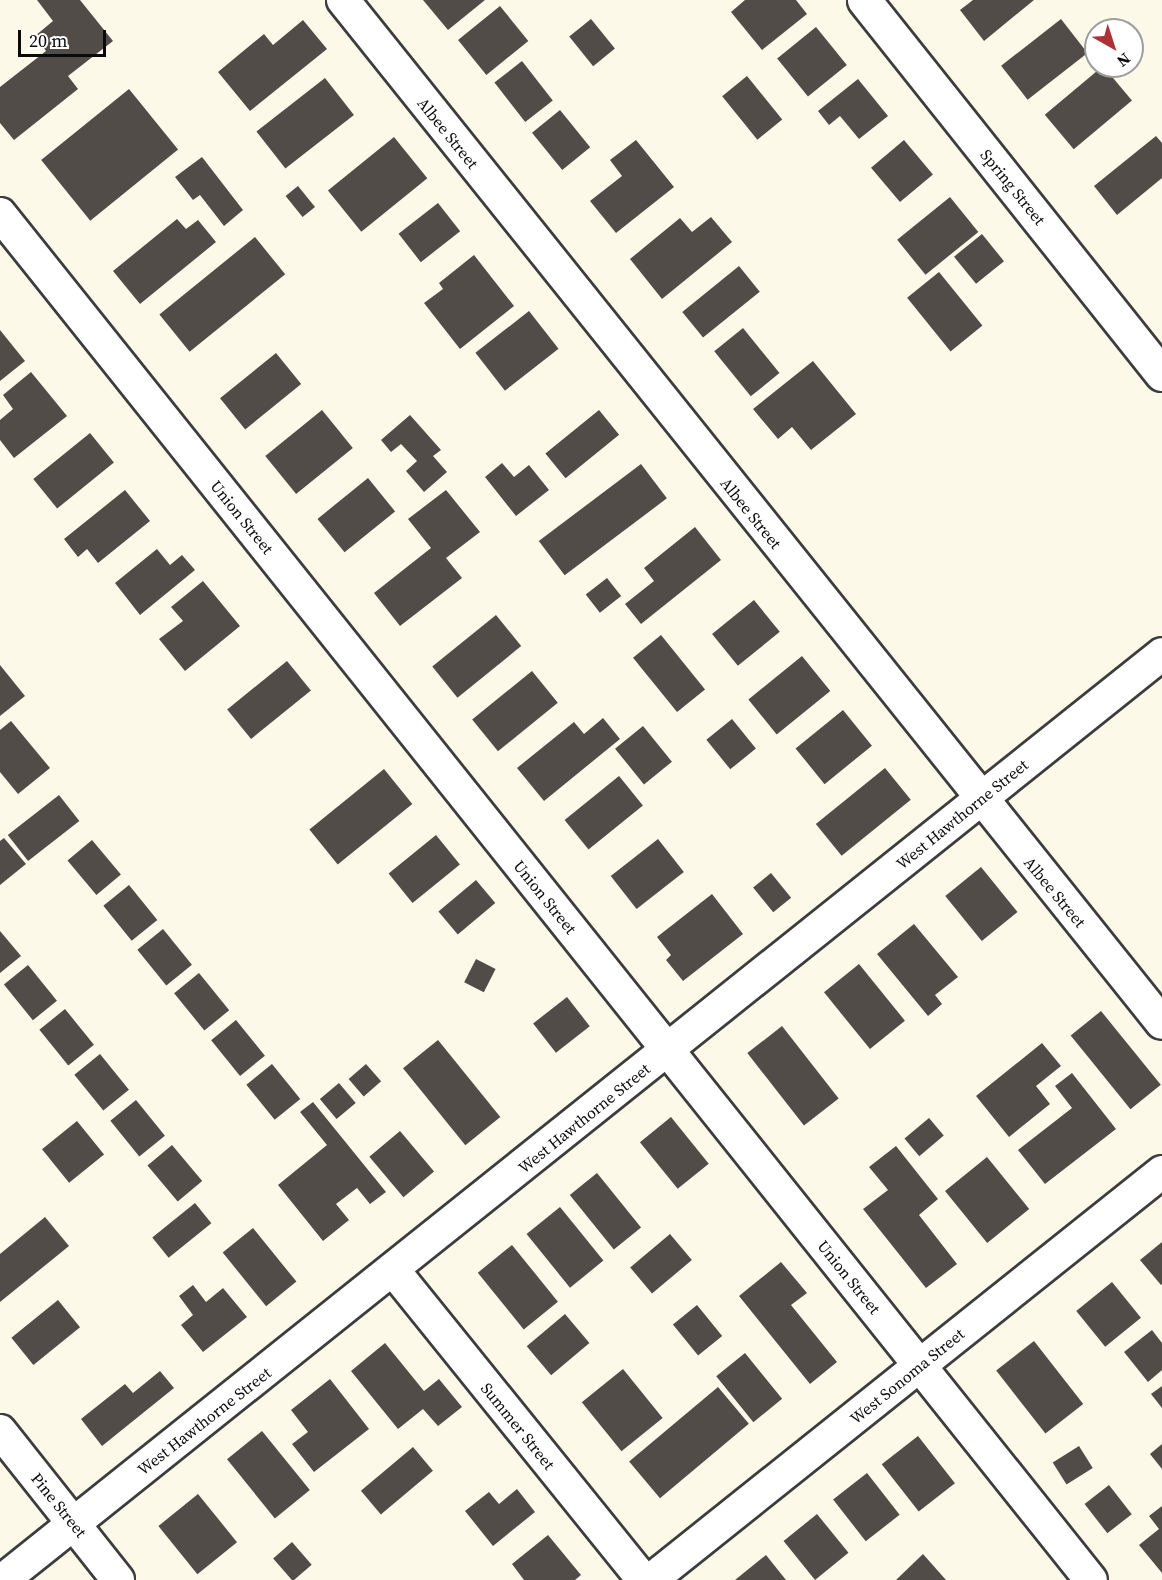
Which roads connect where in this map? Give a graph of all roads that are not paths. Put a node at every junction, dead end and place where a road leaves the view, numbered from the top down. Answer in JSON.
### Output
{"nodes":[{"id":1,"x":343,"y":0,"type":"edge"},
{"id":2,"x":864,"y":0,"type":"edge"},
{"id":3,"x":0,"y":214,"type":"edge"},
{"id":4,"x":1162,"y":374,"type":"edge"},
{"id":5,"x":1162,"y":654,"type":"edge"},
{"id":6,"x":980,"y":800,"type":"junction"},
{"id":7,"x":1162,"y":1023,"type":"edge"},
{"id":8,"x":668,"y":1051,"type":"junction"},
{"id":9,"x":1162,"y":1172,"type":"edge"},
{"id":10,"x":394,"y":1271,"type":"junction"},
{"id":11,"x":920,"y":1365,"type":"junction"},
{"id":12,"x":0,"y":1431,"type":"edge"},
{"id":13,"x":73,"y":1524,"type":"junction"},
{"id":14,"x":3,"y":1580,"type":"edge"},
{"id":15,"x":118,"y":1580,"type":"edge"},
{"id":16,"x":643,"y":1580,"type":"edge"},
{"id":17,"x":651,"y":1580,"type":"edge"},
{"id":18,"x":1091,"y":1580,"type":"edge"}],
"edges":[{"from":1,"to":6,"type":"street","name":"Albee Street"},
{"from":2,"to":4,"type":"street","name":"Spring Street"},
{"from":3,"to":8,"type":"street","name":"Union Street"},
{"from":5,"to":6,"type":"street","name":"West Hawthorne Street"},
{"from":6,"to":7,"type":"street","name":"Albee Street"},
{"from":6,"to":8,"type":"street","name":"West Hawthorne Street"},
{"from":8,"to":10,"type":"street","name":"West Hawthorne Street"},
{"from":8,"to":11,"type":"street","name":"Union Street"},
{"from":9,"to":11,"type":"street","name":"West Sonoma Street"},
{"from":10,"to":13,"type":"street","name":"West Hawthorne Street"},
{"from":10,"to":16,"type":"street","name":"Summer Street"},
{"from":11,"to":17,"type":"street","name":"West Sonoma Street"},
{"from":11,"to":18,"type":"street","name":"Union Street"},
{"from":12,"to":13,"type":"street","name":"Pine Street"},
{"from":13,"to":14,"type":"street","name":"West Hawthorne Street"},
{"from":13,"to":15,"type":"street","name":"Pine Street"}]}
